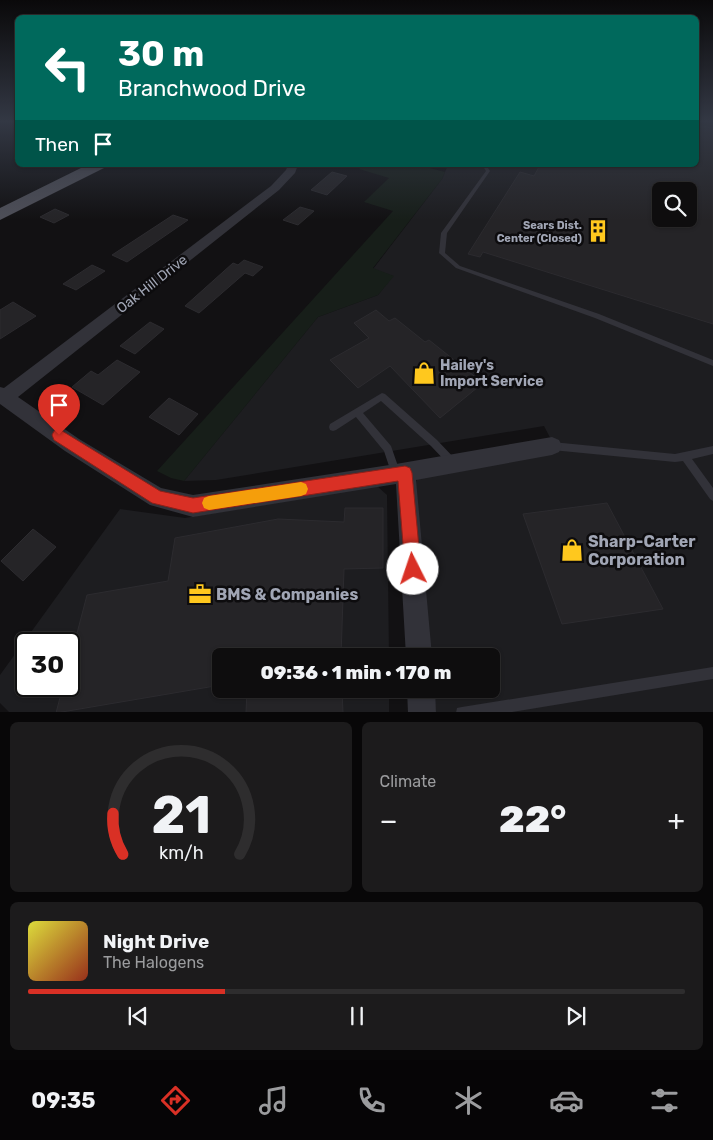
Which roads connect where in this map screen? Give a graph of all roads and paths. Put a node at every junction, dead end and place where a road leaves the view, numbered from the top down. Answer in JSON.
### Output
{"nodes":[{"id":1,"x":74,"y":167,"type":"edge"},
{"id":2,"x":95,"y":167,"type":"edge"},
{"id":3,"x":292,"y":167,"type":"edge"},
{"id":4,"x":485,"y":167,"type":"edge"},
{"id":5,"x":0,"y":203,"type":"edge"},
{"id":6,"x":0,"y":215,"type":"edge"},
{"id":7,"x":713,"y":363,"type":"edge"},
{"id":8,"x":2,"y":396,"type":"edge"},
{"id":9,"x":357,"y":412,"type":"junction"},
{"id":10,"x":333,"y":427,"type":"dead end"},
{"id":11,"x":552,"y":446,"type":"joint"},
{"id":12,"x":713,"y":450,"type":"edge"},
{"id":13,"x":685,"y":456,"type":"junction"},
{"id":14,"x":453,"y":464,"type":"junction"},
{"id":15,"x":400,"y":473,"type":"junction"},
{"id":16,"x":713,"y":496,"type":"edge"},
{"id":17,"x":418,"y":648,"type":"edge"},
{"id":18,"x":713,"y":673,"type":"edge"},
{"id":19,"x":421,"y":698,"type":"edge"},
{"id":20,"x":422,"y":712,"type":"edge"},
{"id":21,"x":462,"y":712,"type":"edge"}],
"edges":[{"from":1,"to":5,"type":"main road"},
{"from":2,"to":6,"type":"main road"},
{"from":3,"to":8,"type":"street","name":"Oak Hill Drive"},
{"from":4,"to":7,"type":"lane"},
{"from":8,"to":15,"type":"street"},
{"from":9,"to":10,"type":"lane"},
{"from":9,"to":14,"type":"lane"},
{"from":9,"to":15,"type":"lane"},
{"from":11,"to":13,"type":"lane"},
{"from":11,"to":14,"type":"street"},
{"from":12,"to":13,"type":"lane"},
{"from":13,"to":16,"type":"lane"},
{"from":14,"to":15,"type":"street"},
{"from":15,"to":17,"type":"street"},
{"from":18,"to":21,"type":"lane"},
{"from":19,"to":20,"type":"street"}]}
